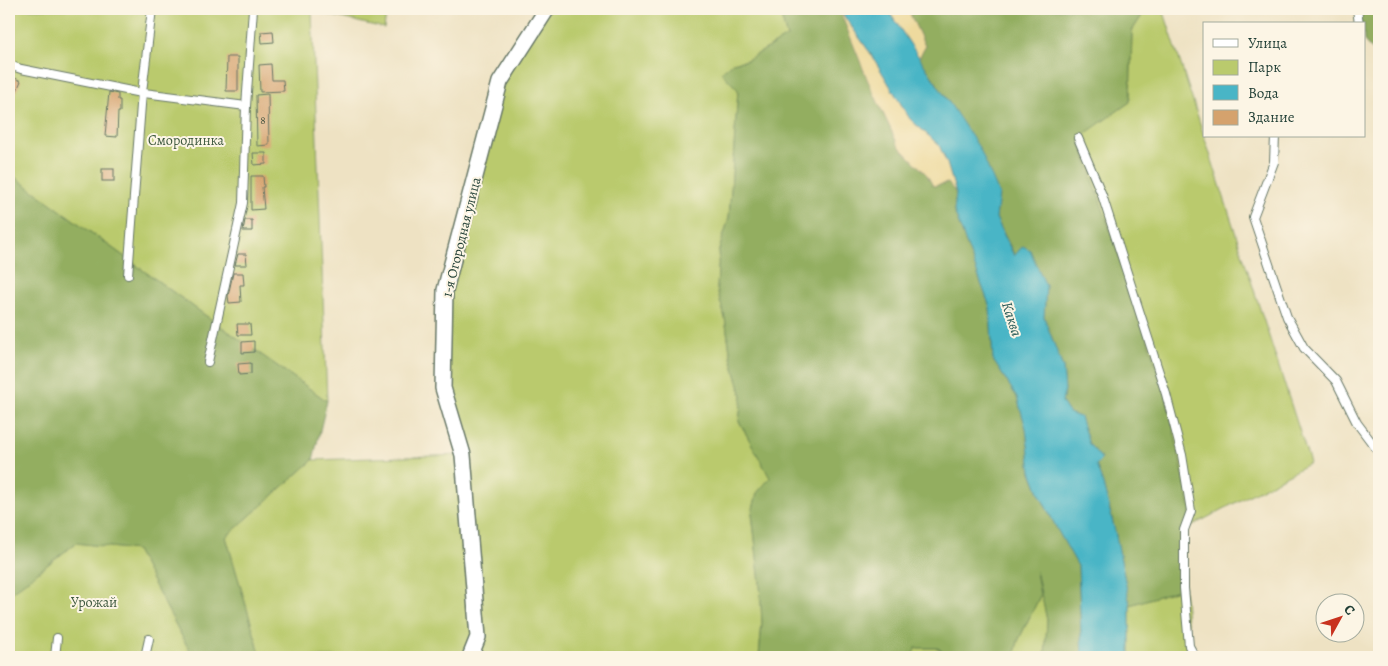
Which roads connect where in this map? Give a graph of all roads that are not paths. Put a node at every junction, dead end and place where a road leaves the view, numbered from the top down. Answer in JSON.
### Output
{"nodes":[{"id":1,"x":152,"y":9,"type":"edge"},
{"id":2,"x":253,"y":9,"type":"edge"},
{"id":3,"x":546,"y":9,"type":"edge"},
{"id":4,"x":1357,"y":9,"type":"edge"},
{"id":5,"x":1360,"y":22,"type":"edge"},
{"id":6,"x":9,"y":65,"type":"edge"},
{"id":7,"x":142,"y":92,"type":"junction"},
{"id":8,"x":246,"y":106,"type":"junction"},
{"id":9,"x":1078,"y":138,"type":"dead end"},
{"id":10,"x":1275,"y":138,"type":"edge"},
{"id":11,"x":128,"y":275,"type":"dead end"},
{"id":12,"x":208,"y":362,"type":"dead end"},
{"id":13,"x":1379,"y":450,"type":"edge"},
{"id":14,"x":57,"y":638,"type":"dead end"},
{"id":15,"x":149,"y":639,"type":"dead end"},
{"id":16,"x":55,"y":657,"type":"edge"},
{"id":17,"x":145,"y":657,"type":"edge"},
{"id":18,"x":470,"y":657,"type":"edge"},
{"id":19,"x":1195,"y":657,"type":"edge"}],
"edges":[{"from":1,"to":7,"type":"lane"},
{"from":2,"to":8,"type":"lane"},
{"from":3,"to":18,"type":"street","name":"1-я Огородная улица"},
{"from":4,"to":5,"type":"lane"},
{"from":6,"to":7,"type":"lane"},
{"from":7,"to":8,"type":"lane"},
{"from":7,"to":11,"type":"lane"},
{"from":8,"to":12,"type":"lane"},
{"from":9,"to":19,"type":"lane"},
{"from":10,"to":13,"type":"lane"},
{"from":14,"to":16,"type":"lane"},
{"from":15,"to":17,"type":"lane"}]}
